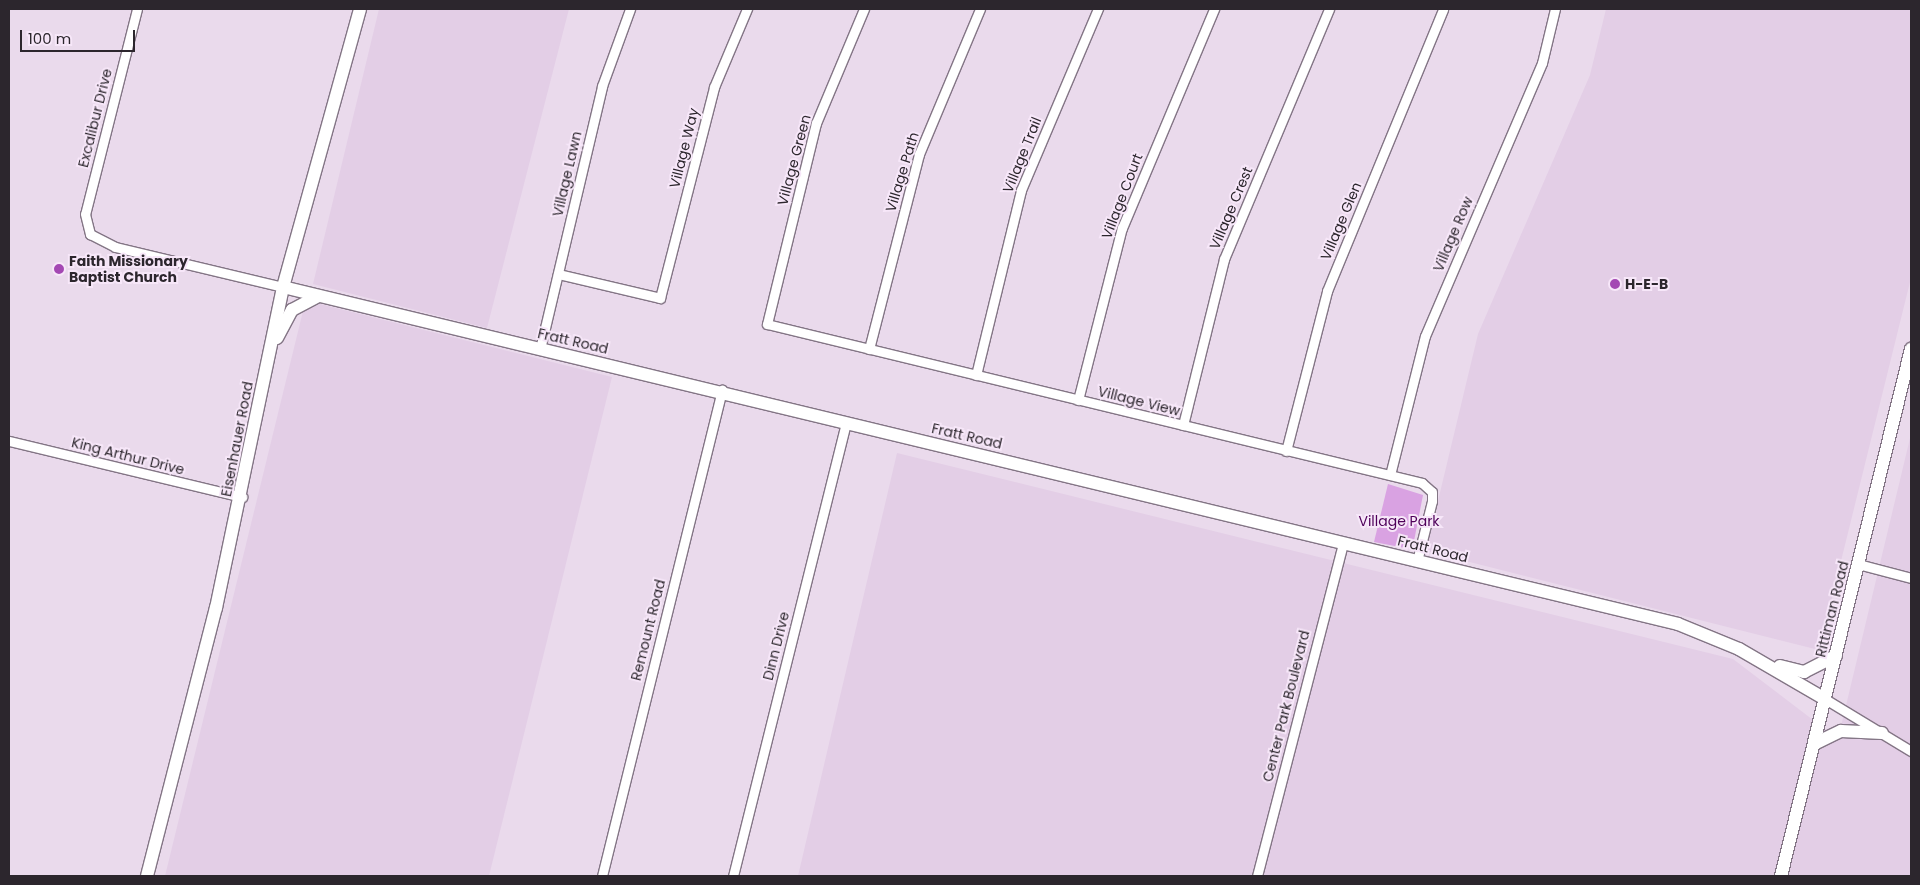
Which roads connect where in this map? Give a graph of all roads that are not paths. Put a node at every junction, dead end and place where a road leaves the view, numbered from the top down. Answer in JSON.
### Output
{"nodes":[{"id":1,"x":137,"y":9,"type":"edge"},
{"id":2,"x":360,"y":9,"type":"edge"},
{"id":3,"x":630,"y":9,"type":"edge"},
{"id":4,"x":746,"y":9,"type":"edge"},
{"id":5,"x":864,"y":9,"type":"edge"},
{"id":6,"x":980,"y":9,"type":"edge"},
{"id":7,"x":1098,"y":9,"type":"edge"},
{"id":8,"x":1214,"y":9,"type":"edge"},
{"id":9,"x":1329,"y":9,"type":"edge"},
{"id":10,"x":1443,"y":9,"type":"edge"},
{"id":11,"x":1555,"y":9,"type":"edge"},
{"id":12,"x":90,"y":234,"type":"joint"},
{"id":13,"x":558,"y":274,"type":"junction"},
{"id":14,"x":284,"y":287,"type":"junction"},
{"id":15,"x":322,"y":296,"type":"junction"},
{"id":16,"x":767,"y":324,"type":"joint"},
{"id":17,"x":540,"y":349,"type":"junction"},
{"id":18,"x":869,"y":349,"type":"junction"},
{"id":19,"x":1911,"y":349,"type":"edge"},
{"id":20,"x":267,"y":364,"type":"junction"},
{"id":21,"x":976,"y":375,"type":"junction"},
{"id":22,"x":722,"y":390,"type":"junction"},
{"id":23,"x":1078,"y":400,"type":"junction"},
{"id":24,"x":846,"y":422,"type":"junction"},
{"id":25,"x":1183,"y":425,"type":"junction"},
{"id":26,"x":9,"y":441,"type":"edge"},
{"id":27,"x":1286,"y":451,"type":"junction"},
{"id":28,"x":1390,"y":475,"type":"junction"},
{"id":29,"x":242,"y":497,"type":"junction"},
{"id":30,"x":1343,"y":543,"type":"junction"},
{"id":31,"x":1417,"y":561,"type":"junction"},
{"id":32,"x":1858,"y":564,"type":"junction"},
{"id":33,"x":1911,"y":578,"type":"edge"},
{"id":34,"x":1836,"y":656,"type":"junction"},
{"id":35,"x":1755,"y":658,"type":"junction"},
{"id":36,"x":1825,"y":699,"type":"junction"},
{"id":37,"x":1882,"y":733,"type":"junction"},
{"id":38,"x":1814,"y":744,"type":"junction"},
{"id":39,"x":1911,"y":751,"type":"edge"},
{"id":40,"x":148,"y":876,"type":"edge"},
{"id":41,"x":602,"y":876,"type":"edge"},
{"id":42,"x":733,"y":876,"type":"edge"},
{"id":43,"x":1257,"y":876,"type":"edge"},
{"id":44,"x":1781,"y":876,"type":"edge"}],
"edges":[{"from":1,"to":12,"type":"street","name":"Excalibur Drive"},
{"from":2,"to":14,"type":"main road","name":"Eisenhauer Road"},
{"from":3,"to":13,"type":"street","name":"Village Lawn"},
{"from":4,"to":13,"type":"street","name":"Village Way"},
{"from":5,"to":16,"type":"street","name":"Village Green"},
{"from":6,"to":18,"type":"street","name":"Village Path"},
{"from":7,"to":21,"type":"street","name":"Village Trail"},
{"from":8,"to":23,"type":"street","name":"Village Court"},
{"from":9,"to":25,"type":"street","name":"Village Crest"},
{"from":10,"to":27,"type":"street","name":"Village Glen"},
{"from":11,"to":28,"type":"street","name":"Village Row"},
{"from":12,"to":14,"type":"street","name":"Fratt Road"},
{"from":13,"to":17,"type":"street","name":"Village Lawn"},
{"from":14,"to":15,"type":"main road","name":"Fratt Road"},
{"from":14,"to":20,"type":"main road","name":"Eisenhauer Road"},
{"from":15,"to":17,"type":"main road","name":"Fratt Road"},
{"from":15,"to":20,"type":"main road"},
{"from":16,"to":18,"type":"street","name":"Village View"},
{"from":17,"to":22,"type":"main road","name":"Fratt Road"},
{"from":18,"to":21,"type":"street","name":"Village View"},
{"from":19,"to":32,"type":"main road","name":"Rittiman Road"},
{"from":20,"to":29,"type":"main road","name":"Eisenhauer Road"},
{"from":21,"to":23,"type":"street","name":"Village View"},
{"from":22,"to":24,"type":"main road","name":"Fratt Road"},
{"from":22,"to":41,"type":"street","name":"Remount Road"},
{"from":23,"to":25,"type":"street","name":"Village View"},
{"from":24,"to":30,"type":"main road","name":"Fratt Road"},
{"from":24,"to":42,"type":"street","name":"Dinn Drive"},
{"from":25,"to":27,"type":"street","name":"Village View"},
{"from":26,"to":29,"type":"street","name":"King Arthur Drive"},
{"from":27,"to":28,"type":"street","name":"Village View"},
{"from":28,"to":31,"type":"street","name":"Village View"},
{"from":29,"to":40,"type":"main road","name":"Eisenhauer Road"},
{"from":30,"to":31,"type":"main road","name":"Fratt Road"},
{"from":30,"to":43,"type":"street","name":"Center Park Boulevard"},
{"from":31,"to":35,"type":"main road","name":"Fratt Road"},
{"from":32,"to":33,"type":"street"},
{"from":32,"to":34,"type":"main road","name":"Rittiman Road"},
{"from":34,"to":35,"type":"main road"},
{"from":34,"to":36,"type":"main road","name":"Rittiman Road"},
{"from":35,"to":36,"type":"main road","name":"Fratt Road"},
{"from":36,"to":37,"type":"street"},
{"from":36,"to":38,"type":"main road","name":"Rittiman Road"},
{"from":37,"to":38,"type":"main road"},
{"from":37,"to":39,"type":"street"},
{"from":38,"to":44,"type":"main road","name":"Rittiman Road"}]}
